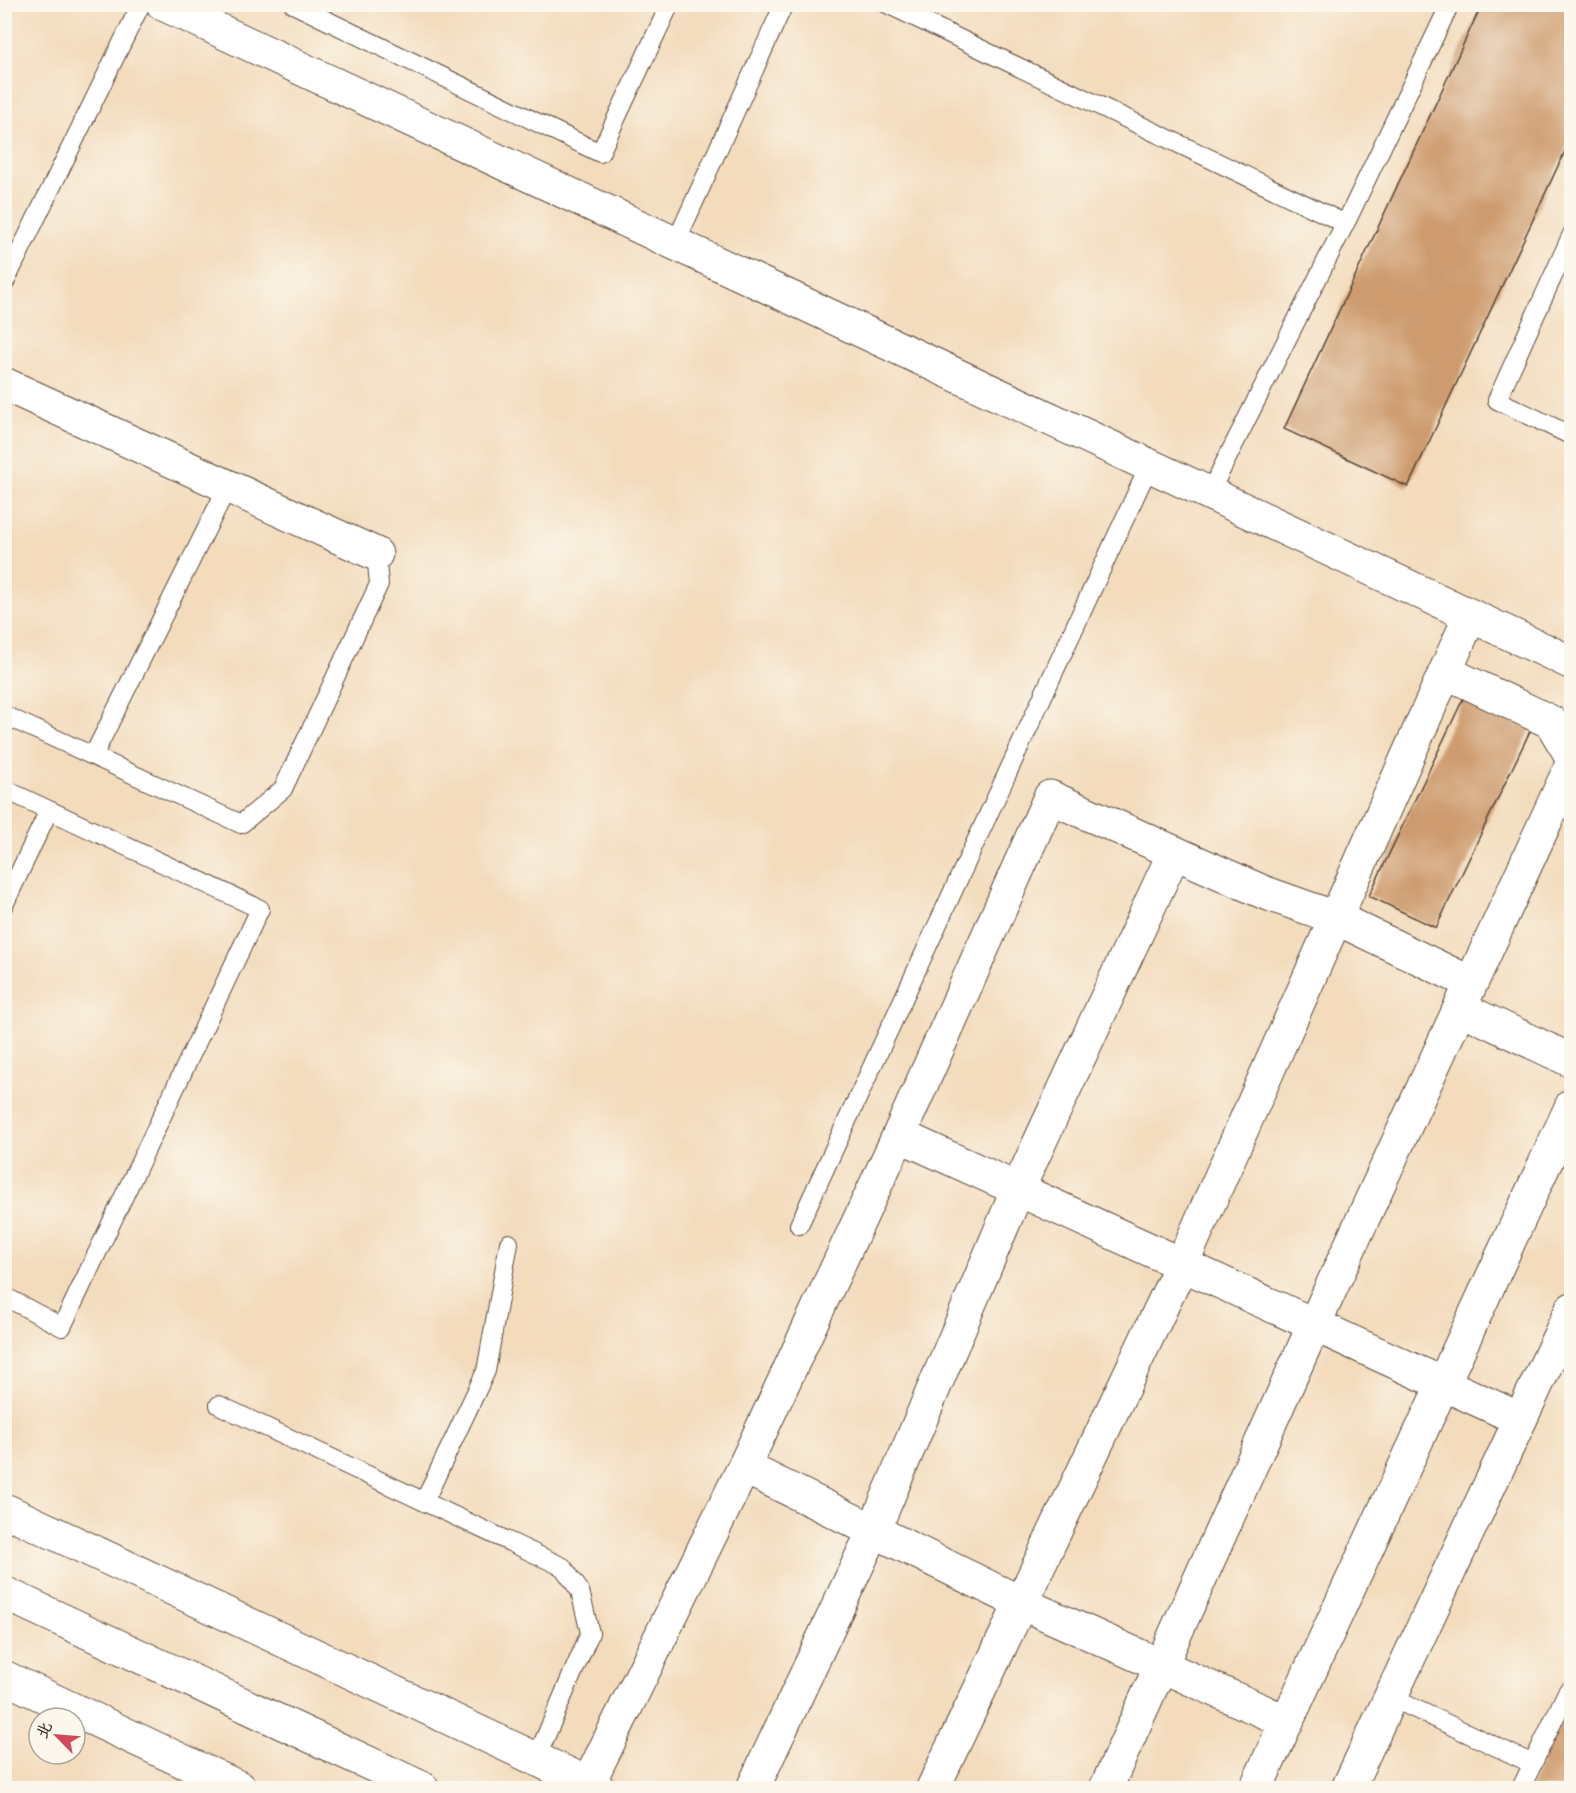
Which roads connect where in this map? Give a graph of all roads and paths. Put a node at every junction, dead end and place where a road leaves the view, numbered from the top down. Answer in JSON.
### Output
{"nodes":[{"id":1,"x":141,"y":4,"type":"edge"},
{"id":2,"x":162,"y":4,"type":"edge"},
{"id":3,"x":293,"y":4,"type":"edge"},
{"id":4,"x":670,"y":4,"type":"edge"},
{"id":5,"x":784,"y":4,"type":"edge"},
{"id":6,"x":887,"y":4,"type":"edge"},
{"id":7,"x":1449,"y":4,"type":"edge"},
{"id":8,"x":1344,"y":224,"type":"junction"},
{"id":9,"x":1572,"y":234,"type":"edge"},
{"id":10,"x":675,"y":244,"type":"junction"},
{"id":11,"x":4,"y":284,"type":"edge"},
{"id":12,"x":4,"y":384,"type":"edge"},
{"id":13,"x":1572,"y":436,"type":"edge"},
{"id":14,"x":1149,"y":466,"type":"junction"},
{"id":15,"x":228,"y":486,"type":"junction"},
{"id":16,"x":1209,"y":494,"type":"junction"},
{"id":17,"x":376,"y":554,"type":"joint"},
{"id":18,"x":1470,"y":616,"type":"junction"},
{"id":19,"x":1572,"y":663,"type":"edge"},
{"id":20,"x":1446,"y":672,"type":"junction"},
{"id":21,"x":4,"y":715,"type":"edge"},
{"id":22,"x":93,"y":756,"type":"junction"},
{"id":23,"x":1572,"y":757,"type":"edge"},
{"id":24,"x":1572,"y":764,"type":"edge"},
{"id":25,"x":4,"y":789,"type":"edge"},
{"id":26,"x":49,"y":810,"type":"junction"},
{"id":27,"x":1174,"y":853,"type":"junction"},
{"id":28,"x":4,"y":905,"type":"edge"},
{"id":29,"x":1336,"y":918,"type":"junction"},
{"id":30,"x":1466,"y":995,"type":"junction"},
{"id":31,"x":1572,"y":1062,"type":"edge"},
{"id":32,"x":1572,"y":1105,"type":"edge"},
{"id":33,"x":899,"y":1135,"type":"junction"},
{"id":34,"x":1018,"y":1189,"type":"junction"},
{"id":35,"x":799,"y":1225,"type":"dead end"},
{"id":36,"x":508,"y":1243,"type":"dead end"},
{"id":37,"x":1182,"y":1264,"type":"junction"},
{"id":38,"x":4,"y":1296,"type":"edge"},
{"id":39,"x":1572,"y":1309,"type":"edge"},
{"id":40,"x":1314,"y":1325,"type":"junction"},
{"id":41,"x":1444,"y":1385,"type":"junction"},
{"id":42,"x":219,"y":1406,"type":"dead end"},
{"id":43,"x":1520,"y":1419,"type":"junction"},
{"id":44,"x":744,"y":1467,"type":"junction"},
{"id":45,"x":424,"y":1502,"type":"junction"},
{"id":46,"x":4,"y":1517,"type":"edge"},
{"id":47,"x":874,"y":1530,"type":"junction"},
{"id":48,"x":4,"y":1593,"type":"edge"},
{"id":49,"x":1021,"y":1602,"type":"junction"},
{"id":50,"x":1161,"y":1666,"type":"junction"},
{"id":51,"x":4,"y":1677,"type":"edge"},
{"id":52,"x":1572,"y":1694,"type":"edge"},
{"id":53,"x":1390,"y":1697,"type":"junction"},
{"id":54,"x":1287,"y":1722,"type":"junction"},
{"id":55,"x":536,"y":1759,"type":"junction"},
{"id":56,"x":1533,"y":1764,"type":"junction"},
{"id":57,"x":593,"y":1786,"type":"edge"},
{"id":58,"x":240,"y":1788,"type":"edge"},
{"id":59,"x":422,"y":1788,"type":"edge"},
{"id":60,"x":753,"y":1788,"type":"edge"},
{"id":61,"x":933,"y":1788,"type":"edge"},
{"id":62,"x":1106,"y":1788,"type":"edge"},
{"id":63,"x":1256,"y":1788,"type":"edge"},
{"id":64,"x":1348,"y":1788,"type":"edge"},
{"id":65,"x":1521,"y":1788,"type":"edge"}],
"edges":[{"from":1,"to":11,"type":"lane"},
{"from":2,"to":10,"type":"street"},
{"from":3,"to":4,"type":"lane"},
{"from":5,"to":10,"type":"lane"},
{"from":6,"to":8,"type":"lane"},
{"from":7,"to":8,"type":"lane"},
{"from":8,"to":16,"type":"lane"},
{"from":9,"to":13,"type":"lane"},
{"from":10,"to":14,"type":"street"},
{"from":12,"to":15,"type":"street"},
{"from":14,"to":16,"type":"street"},
{"from":14,"to":35,"type":"lane"},
{"from":15,"to":17,"type":"street"},
{"from":15,"to":22,"type":"lane"},
{"from":16,"to":18,"type":"street"},
{"from":17,"to":22,"type":"lane"},
{"from":18,"to":19,"type":"street"},
{"from":18,"to":20,"type":"street"},
{"from":20,"to":23,"type":"street"},
{"from":20,"to":29,"type":"street"},
{"from":21,"to":22,"type":"lane"},
{"from":24,"to":30,"type":"street"},
{"from":25,"to":26,"type":"lane"},
{"from":26,"to":28,"type":"lane"},
{"from":26,"to":38,"type":"lane"},
{"from":27,"to":29,"type":"street"},
{"from":27,"to":33,"type":"street"},
{"from":27,"to":34,"type":"street"},
{"from":29,"to":30,"type":"street"},
{"from":29,"to":37,"type":"street"},
{"from":30,"to":31,"type":"street"},
{"from":30,"to":40,"type":"street"},
{"from":32,"to":41,"type":"street"},
{"from":33,"to":34,"type":"street"},
{"from":33,"to":44,"type":"street"},
{"from":34,"to":37,"type":"street"},
{"from":34,"to":47,"type":"street"},
{"from":36,"to":45,"type":"lane"},
{"from":37,"to":40,"type":"street"},
{"from":37,"to":49,"type":"street"},
{"from":39,"to":43,"type":"street"},
{"from":40,"to":41,"type":"street"},
{"from":40,"to":50,"type":"street"},
{"from":41,"to":43,"type":"street"},
{"from":41,"to":54,"type":"street"},
{"from":42,"to":45,"type":"lane"},
{"from":43,"to":53,"type":"street"},
{"from":44,"to":47,"type":"street"},
{"from":44,"to":57,"type":"street"},
{"from":45,"to":55,"type":"lane"},
{"from":46,"to":55,"type":"street"},
{"from":47,"to":49,"type":"street"},
{"from":47,"to":60,"type":"street"},
{"from":48,"to":59,"type":"street"},
{"from":49,"to":50,"type":"street"},
{"from":49,"to":61,"type":"street"},
{"from":50,"to":54,"type":"street"},
{"from":50,"to":62,"type":"street"},
{"from":51,"to":58,"type":"street"},
{"from":52,"to":56,"type":"lane"},
{"from":53,"to":56,"type":"lane"},
{"from":53,"to":64,"type":"street"},
{"from":54,"to":63,"type":"street"},
{"from":55,"to":57,"type":"street"},
{"from":56,"to":65,"type":"lane"}]}
